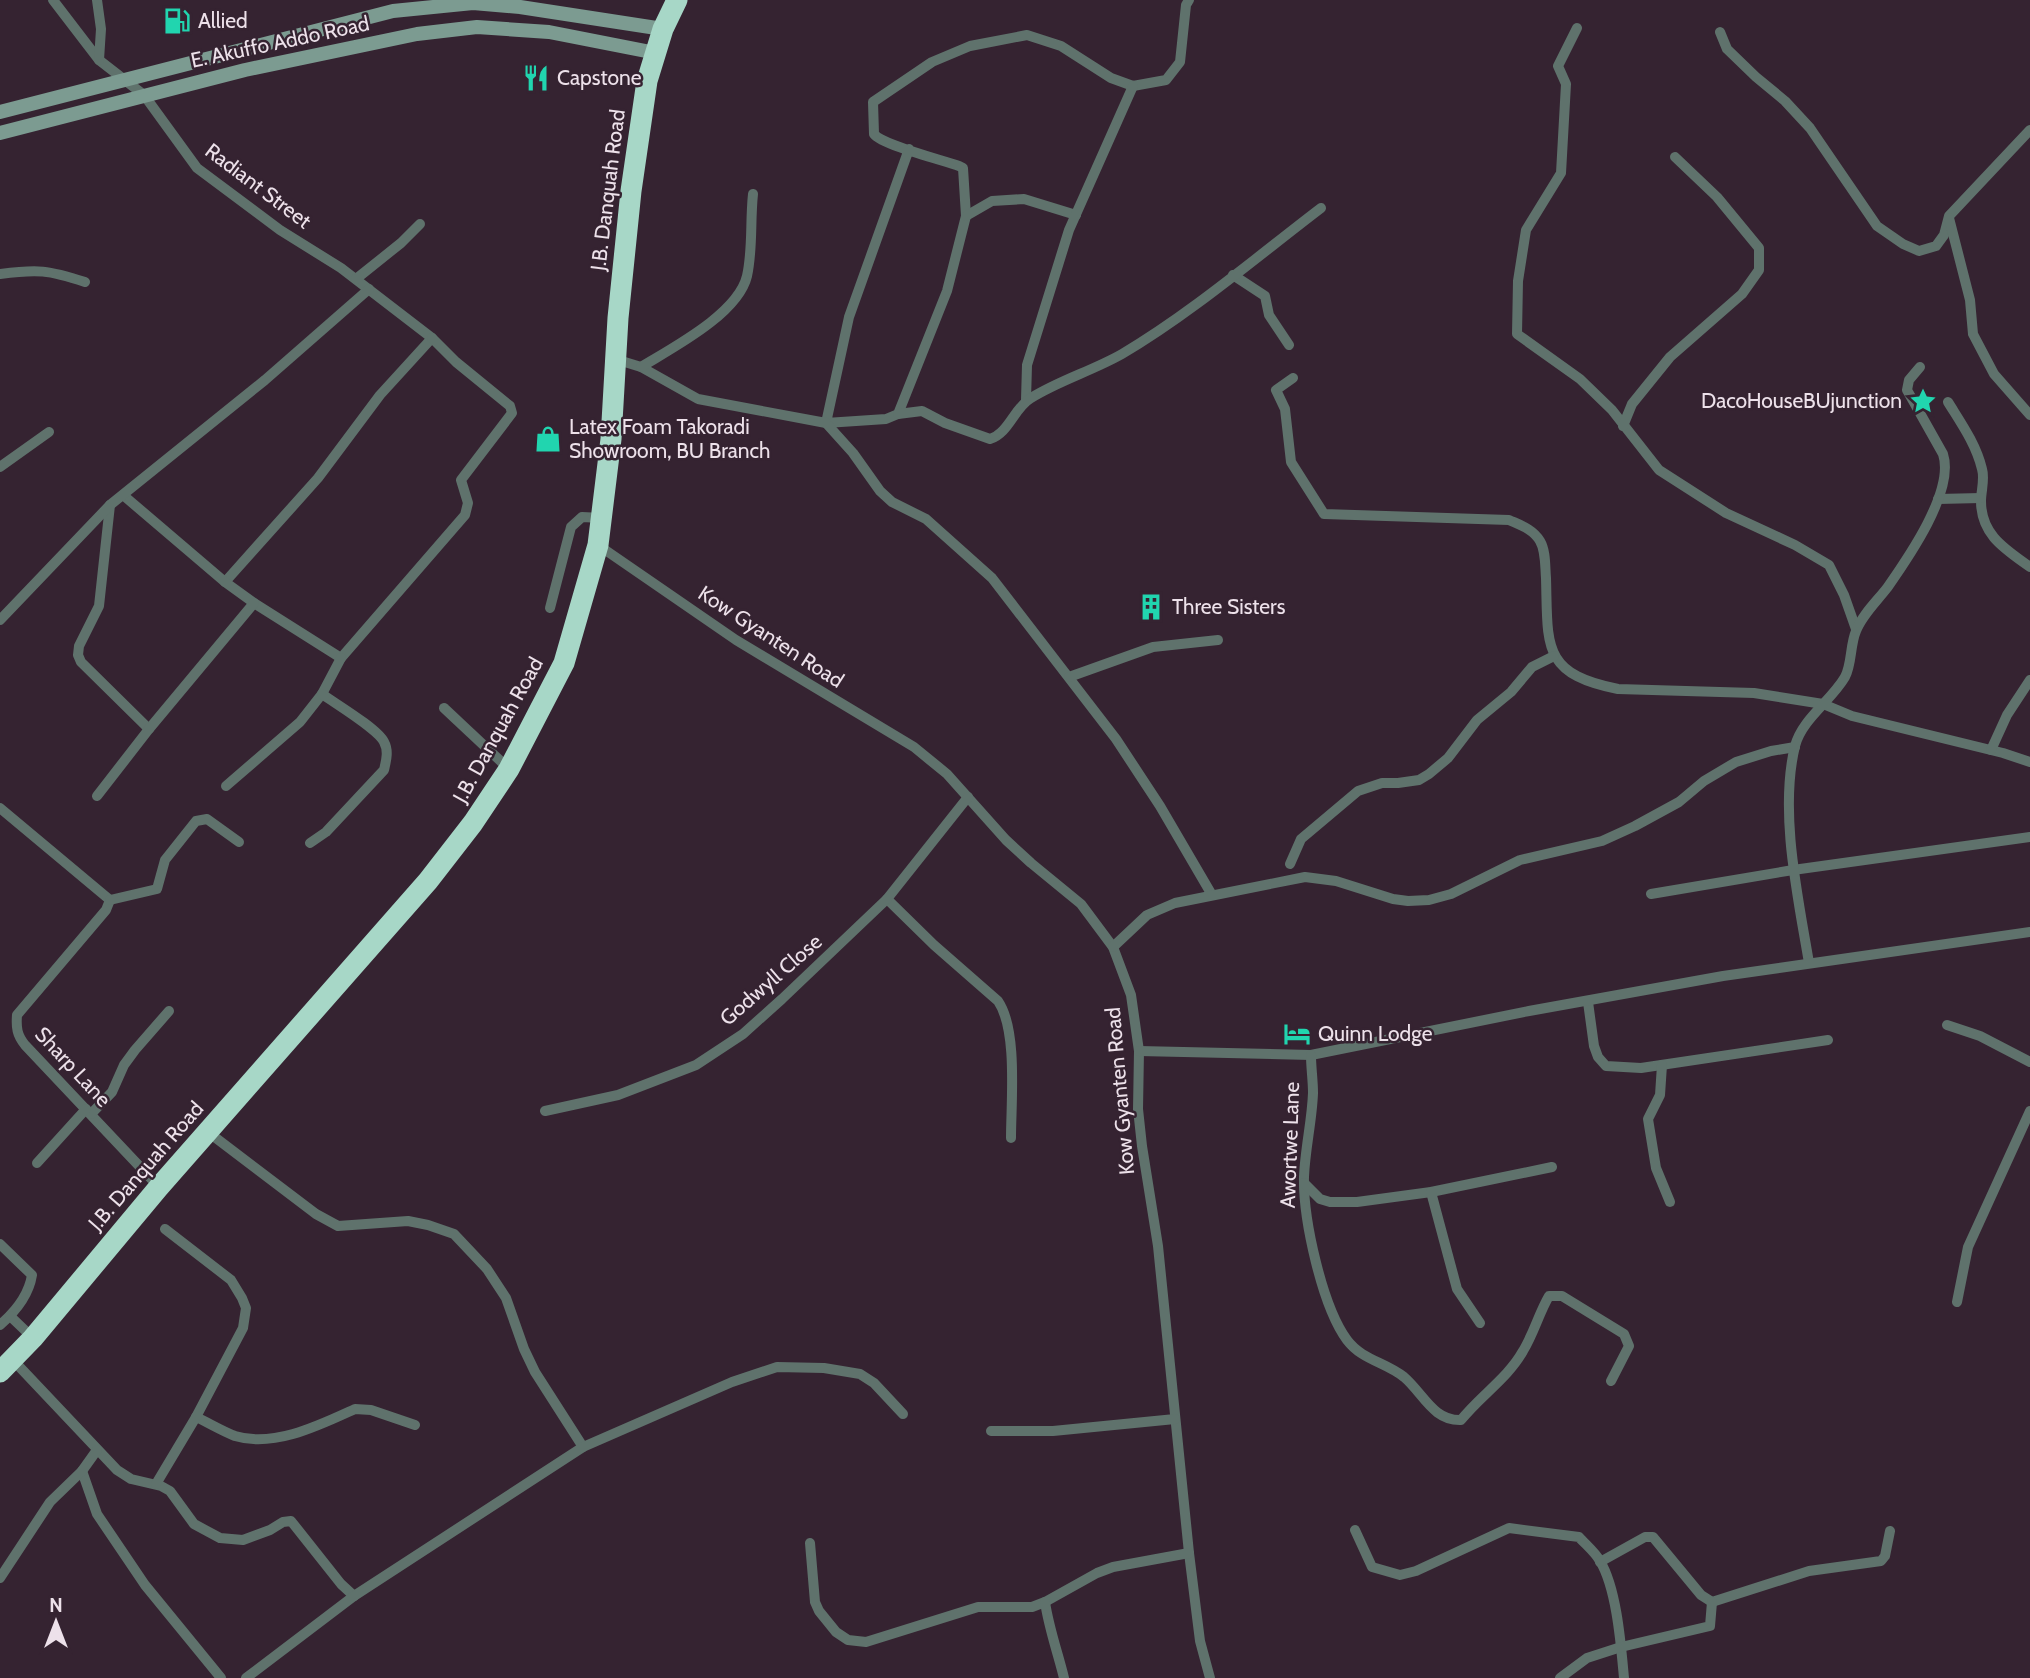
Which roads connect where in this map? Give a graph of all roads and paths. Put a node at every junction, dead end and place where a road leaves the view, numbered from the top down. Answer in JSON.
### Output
{"nodes":[{"id":1,"x":53,"y":0,"type":"edge"},
{"id":2,"x":97,"y":0,"type":"edge"},
{"id":3,"x":677,"y":0,"type":"edge"},
{"id":4,"x":1189,"y":0,"type":"edge"},
{"id":5,"x":663,"y":29,"type":"junction"},
{"id":6,"x":1577,"y":29,"type":"dead end"},
{"id":7,"x":1720,"y":32,"type":"dead end"},
{"id":8,"x":656,"y":53,"type":"junction"},
{"id":9,"x":99,"y":60,"type":"junction"},
{"id":10,"x":123,"y":80,"type":"junction"},
{"id":11,"x":1133,"y":86,"type":"junction"},
{"id":12,"x":144,"y":95,"type":"junction"},
{"id":13,"x":0,"y":112,"type":"edge"},
{"id":14,"x":0,"y":132,"type":"edge"},
{"id":15,"x":2029,"y":135,"type":"edge"},
{"id":16,"x":909,"y":149,"type":"junction"},
{"id":17,"x":1675,"y":157,"type":"dead end"},
{"id":18,"x":753,"y":194,"type":"dead end"},
{"id":19,"x":1321,"y":208,"type":"dead end"},
{"id":20,"x":1076,"y":215,"type":"junction"},
{"id":21,"x":966,"y":216,"type":"junction"},
{"id":22,"x":1949,"y":216,"type":"junction"},
{"id":23,"x":420,"y":224,"type":"dead end"},
{"id":24,"x":0,"y":274,"type":"edge"},
{"id":25,"x":1233,"y":275,"type":"junction"},
{"id":26,"x":356,"y":279,"type":"junction"},
{"id":27,"x":85,"y":282,"type":"dead end"},
{"id":28,"x":369,"y":289,"type":"junction"},
{"id":29,"x":432,"y":338,"type":"junction"},
{"id":30,"x":1289,"y":345,"type":"dead end"},
{"id":31,"x":615,"y":359,"type":"junction"},
{"id":32,"x":641,"y":367,"type":"junction"},
{"id":33,"x":1920,"y":367,"type":"dead end"},
{"id":34,"x":1293,"y":377,"type":"dead end"},
{"id":35,"x":1026,"y":400,"type":"junction"},
{"id":36,"x":1948,"y":402,"type":"dead end"},
{"id":37,"x":898,"y":414,"type":"junction"},
{"id":38,"x":2030,"y":415,"type":"edge"},
{"id":39,"x":826,"y":423,"type":"junction"},
{"id":40,"x":1623,"y":426,"type":"junction"},
{"id":41,"x":49,"y":432,"type":"dead end"},
{"id":42,"x":0,"y":467,"type":"edge"},
{"id":43,"x":123,"y":495,"type":"junction"},
{"id":44,"x":1981,"y":498,"type":"junction"},
{"id":45,"x":1938,"y":499,"type":"junction"},
{"id":46,"x":110,"y":505,"type":"junction"},
{"id":47,"x":602,"y":517,"type":"junction"},
{"id":48,"x":598,"y":545,"type":"junction"},
{"id":49,"x":2030,"y":567,"type":"edge"},
{"id":50,"x":225,"y":582,"type":"junction"},
{"id":51,"x":254,"y":604,"type":"junction"},
{"id":52,"x":550,"y":608,"type":"dead end"},
{"id":53,"x":0,"y":620,"type":"edge"},
{"id":54,"x":1856,"y":629,"type":"junction"},
{"id":55,"x":1217,"y":640,"type":"dead end"},
{"id":56,"x":1554,"y":656,"type":"junction"},
{"id":57,"x":341,"y":657,"type":"junction"},
{"id":58,"x":1069,"y":677,"type":"junction"},
{"id":59,"x":2030,"y":680,"type":"edge"},
{"id":60,"x":322,"y":694,"type":"junction"},
{"id":61,"x":1823,"y":704,"type":"junction"},
{"id":62,"x":444,"y":708,"type":"dead end"},
{"id":63,"x":149,"y":729,"type":"junction"},
{"id":64,"x":1795,"y":747,"type":"junction"},
{"id":65,"x":1991,"y":750,"type":"junction"},
{"id":66,"x":2030,"y":762,"type":"edge"},
{"id":67,"x":509,"y":769,"type":"junction"},
{"id":68,"x":226,"y":786,"type":"dead end"},
{"id":69,"x":97,"y":796,"type":"dead end"},
{"id":70,"x":968,"y":797,"type":"junction"},
{"id":71,"x":0,"y":808,"type":"edge"},
{"id":72,"x":2030,"y":837,"type":"edge"},
{"id":73,"x":239,"y":842,"type":"dead end"},
{"id":74,"x":310,"y":843,"type":"dead end"},
{"id":75,"x":1290,"y":864,"type":"dead end"},
{"id":76,"x":1793,"y":870,"type":"junction"},
{"id":77,"x":1651,"y":894,"type":"dead end"},
{"id":78,"x":1212,"y":895,"type":"junction"},
{"id":79,"x":887,"y":899,"type":"junction"},
{"id":80,"x":110,"y":900,"type":"junction"},
{"id":81,"x":2030,"y":932,"type":"edge"},
{"id":82,"x":1113,"y":947,"type":"junction"},
{"id":83,"x":1809,"y":963,"type":"junction"},
{"id":84,"x":1588,"y":1002,"type":"junction"},
{"id":85,"x":169,"y":1011,"type":"dead end"},
{"id":86,"x":1947,"y":1025,"type":"dead end"},
{"id":87,"x":1828,"y":1040,"type":"dead end"},
{"id":88,"x":1139,"y":1051,"type":"junction"},
{"id":89,"x":1311,"y":1055,"type":"junction"},
{"id":90,"x":2030,"y":1062,"type":"edge"},
{"id":91,"x":1662,"y":1065,"type":"junction"},
{"id":92,"x":545,"y":1111,"type":"dead end"},
{"id":93,"x":2030,"y":1111,"type":"edge"},
{"id":94,"x":88,"y":1112,"type":"junction"},
{"id":95,"x":208,"y":1132,"type":"junction"},
{"id":96,"x":1011,"y":1138,"type":"dead end"},
{"id":97,"x":37,"y":1163,"type":"dead end"},
{"id":98,"x":1552,"y":1167,"type":"dead end"},
{"id":99,"x":1304,"y":1183,"type":"junction"},
{"id":100,"x":159,"y":1187,"type":"junction"},
{"id":101,"x":1431,"y":1192,"type":"junction"},
{"id":102,"x":1670,"y":1202,"type":"dead end"},
{"id":103,"x":165,"y":1229,"type":"dead end"},
{"id":104,"x":0,"y":1244,"type":"edge"},
{"id":105,"x":1957,"y":1302,"type":"dead end"},
{"id":106,"x":10,"y":1316,"type":"junction"},
{"id":107,"x":1480,"y":1323,"type":"dead end"},
{"id":108,"x":0,"y":1325,"type":"edge"},
{"id":109,"x":33,"y":1338,"type":"junction"},
{"id":110,"x":7,"y":1366,"type":"edge"},
{"id":111,"x":1611,"y":1381,"type":"dead end"},
{"id":112,"x":903,"y":1414,"type":"dead end"},
{"id":113,"x":196,"y":1417,"type":"junction"},
{"id":114,"x":1175,"y":1419,"type":"junction"},
{"id":115,"x":415,"y":1425,"type":"dead end"},
{"id":116,"x":991,"y":1431,"type":"dead end"},
{"id":117,"x":583,"y":1447,"type":"junction"},
{"id":118,"x":97,"y":1450,"type":"junction"},
{"id":119,"x":82,"y":1471,"type":"junction"},
{"id":120,"x":156,"y":1485,"type":"junction"},
{"id":121,"x":1354,"y":1530,"type":"dead end"},
{"id":122,"x":1890,"y":1531,"type":"dead end"},
{"id":123,"x":810,"y":1543,"type":"dead end"},
{"id":124,"x":1189,"y":1553,"type":"junction"},
{"id":125,"x":1600,"y":1562,"type":"junction"},
{"id":126,"x":0,"y":1578,"type":"edge"},
{"id":127,"x":354,"y":1596,"type":"junction"},
{"id":128,"x":1045,"y":1602,"type":"junction"},
{"id":129,"x":1712,"y":1602,"type":"junction"},
{"id":130,"x":1621,"y":1647,"type":"junction"},
{"id":131,"x":221,"y":1678,"type":"edge"},
{"id":132,"x":246,"y":1678,"type":"edge"},
{"id":133,"x":1064,"y":1678,"type":"edge"},
{"id":134,"x":1210,"y":1678,"type":"edge"},
{"id":135,"x":1560,"y":1678,"type":"edge"},
{"id":136,"x":1624,"y":1678,"type":"edge"}],
"edges":[{"from":1,"to":9,"type":"street","name":"Radiant Street"},
{"from":2,"to":9,"type":"street"},
{"from":3,"to":5,"type":"highway","name":"J.B. Danquah Road"},
{"from":4,"to":11,"type":"street"},
{"from":5,"to":8,"type":"highway","name":"J.B. Danquah Road"},
{"from":5,"to":10,"type":"main road","name":"E. Akuffo Addo Road"},
{"from":6,"to":40,"type":"street"},
{"from":7,"to":22,"type":"street"},
{"from":8,"to":12,"type":"main road","name":"E. Akuffo Addo Road"},
{"from":8,"to":31,"type":"highway","name":"J.B. Danquah Road"},
{"from":9,"to":10,"type":"street","name":"Radiant Street"},
{"from":10,"to":12,"type":"street","name":"Radiant Street"},
{"from":10,"to":13,"type":"main road","name":"E. Akuffo Addo Road"},
{"from":11,"to":16,"type":"street"},
{"from":11,"to":20,"type":"street"},
{"from":12,"to":14,"type":"main road","name":"E. Akuffo Addo Road"},
{"from":12,"to":26,"type":"street","name":"Radiant Street"},
{"from":15,"to":22,"type":"street"},
{"from":16,"to":21,"type":"street"},
{"from":16,"to":39,"type":"street"},
{"from":17,"to":40,"type":"street"},
{"from":18,"to":32,"type":"street"},
{"from":19,"to":25,"type":"street"},
{"from":20,"to":21,"type":"street"},
{"from":20,"to":35,"type":"street"},
{"from":21,"to":37,"type":"street"},
{"from":22,"to":38,"type":"street"},
{"from":23,"to":26,"type":"street"},
{"from":24,"to":27,"type":"street"},
{"from":25,"to":30,"type":"street"},
{"from":25,"to":35,"type":"street"},
{"from":26,"to":28,"type":"street","name":"Radiant Street"},
{"from":28,"to":29,"type":"street","name":"Radiant Street"},
{"from":28,"to":43,"type":"street"},
{"from":29,"to":50,"type":"street"},
{"from":29,"to":57,"type":"street","name":"Radiant Street"},
{"from":31,"to":32,"type":"street"},
{"from":31,"to":47,"type":"highway","name":"J.B. Danquah Road"},
{"from":32,"to":39,"type":"street"},
{"from":33,"to":45,"type":"street"},
{"from":34,"to":56,"type":"street"},
{"from":35,"to":37,"type":"street"},
{"from":36,"to":44,"type":"street"},
{"from":37,"to":39,"type":"street"},
{"from":39,"to":58,"type":"street"},
{"from":40,"to":54,"type":"street"},
{"from":41,"to":42,"type":"street"},
{"from":43,"to":46,"type":"street"},
{"from":43,"to":50,"type":"street"},
{"from":44,"to":45,"type":"street"},
{"from":44,"to":49,"type":"street"},
{"from":45,"to":54,"type":"street"},
{"from":46,"to":53,"type":"street"},
{"from":46,"to":63,"type":"street"},
{"from":47,"to":48,"type":"highway","name":"J.B. Danquah Road"},
{"from":47,"to":52,"type":"street"},
{"from":48,"to":67,"type":"highway","name":"J.B. Danquah Road"},
{"from":48,"to":70,"type":"street","name":"Kow Gyanten Road"},
{"from":50,"to":51,"type":"street"},
{"from":51,"to":57,"type":"street"},
{"from":51,"to":63,"type":"street"},
{"from":54,"to":61,"type":"street"},
{"from":55,"to":58,"type":"street"},
{"from":56,"to":61,"type":"street"},
{"from":56,"to":75,"type":"street"},
{"from":57,"to":60,"type":"street"},
{"from":58,"to":78,"type":"street"},
{"from":59,"to":65,"type":"street"},
{"from":60,"to":68,"type":"street"},
{"from":60,"to":74,"type":"street"},
{"from":61,"to":64,"type":"street"},
{"from":61,"to":65,"type":"street"},
{"from":62,"to":67,"type":"street"},
{"from":63,"to":69,"type":"street"},
{"from":64,"to":76,"type":"street"},
{"from":64,"to":78,"type":"street"},
{"from":65,"to":66,"type":"street"},
{"from":67,"to":95,"type":"highway","name":"J.B. Danquah Road"},
{"from":70,"to":79,"type":"street","name":"Godwyll Close"},
{"from":70,"to":82,"type":"street","name":"Kow Gyanten Road"},
{"from":71,"to":80,"type":"street"},
{"from":72,"to":76,"type":"street"},
{"from":73,"to":80,"type":"street"},
{"from":76,"to":77,"type":"street"},
{"from":76,"to":83,"type":"street"},
{"from":78,"to":82,"type":"street"},
{"from":79,"to":92,"type":"street","name":"Godwyll Close"},
{"from":79,"to":96,"type":"street"},
{"from":80,"to":94,"type":"street","name":"Sharp Lane"},
{"from":81,"to":83,"type":"street"},
{"from":82,"to":88,"type":"street","name":"Kow Gyanten Road"},
{"from":83,"to":84,"type":"street"},
{"from":84,"to":89,"type":"street"},
{"from":84,"to":91,"type":"street"},
{"from":85,"to":94,"type":"street"},
{"from":86,"to":90,"type":"street"},
{"from":87,"to":91,"type":"street"},
{"from":88,"to":89,"type":"street"},
{"from":88,"to":114,"type":"street","name":"Kow Gyanten Road"},
{"from":89,"to":99,"type":"street","name":"Awortwe Lane"},
{"from":91,"to":102,"type":"street"},
{"from":93,"to":105,"type":"street"},
{"from":94,"to":97,"type":"street"},
{"from":94,"to":100,"type":"street","name":"Sharp Lane"},
{"from":95,"to":100,"type":"highway","name":"J.B. Danquah Road"},
{"from":95,"to":117,"type":"street"},
{"from":98,"to":101,"type":"street"},
{"from":99,"to":101,"type":"street"},
{"from":99,"to":111,"type":"street","name":"Awortwe Lane"},
{"from":100,"to":109,"type":"highway","name":"J.B. Danquah Road"},
{"from":101,"to":107,"type":"street"},
{"from":103,"to":113,"type":"street"},
{"from":104,"to":106,"type":"street"},
{"from":106,"to":108,"type":"street"},
{"from":106,"to":109,"type":"street"},
{"from":109,"to":110,"type":"highway","name":"J.B. Danquah Road"},
{"from":110,"to":118,"type":"street"},
{"from":112,"to":117,"type":"street"},
{"from":113,"to":115,"type":"street"},
{"from":113,"to":120,"type":"street"},
{"from":114,"to":116,"type":"street"},
{"from":114,"to":124,"type":"street","name":"Kow Gyanten Road"},
{"from":117,"to":127,"type":"street"},
{"from":118,"to":119,"type":"street"},
{"from":118,"to":120,"type":"street"},
{"from":119,"to":126,"type":"street"},
{"from":119,"to":131,"type":"street"},
{"from":120,"to":127,"type":"street"},
{"from":121,"to":125,"type":"street"},
{"from":122,"to":129,"type":"street"},
{"from":123,"to":128,"type":"street"},
{"from":124,"to":128,"type":"street"},
{"from":124,"to":134,"type":"street","name":"Kow Gyanten Road"},
{"from":125,"to":129,"type":"street"},
{"from":125,"to":130,"type":"street"},
{"from":127,"to":132,"type":"street"},
{"from":128,"to":133,"type":"street"},
{"from":129,"to":130,"type":"street"},
{"from":130,"to":135,"type":"street"},
{"from":130,"to":136,"type":"street"}]}
